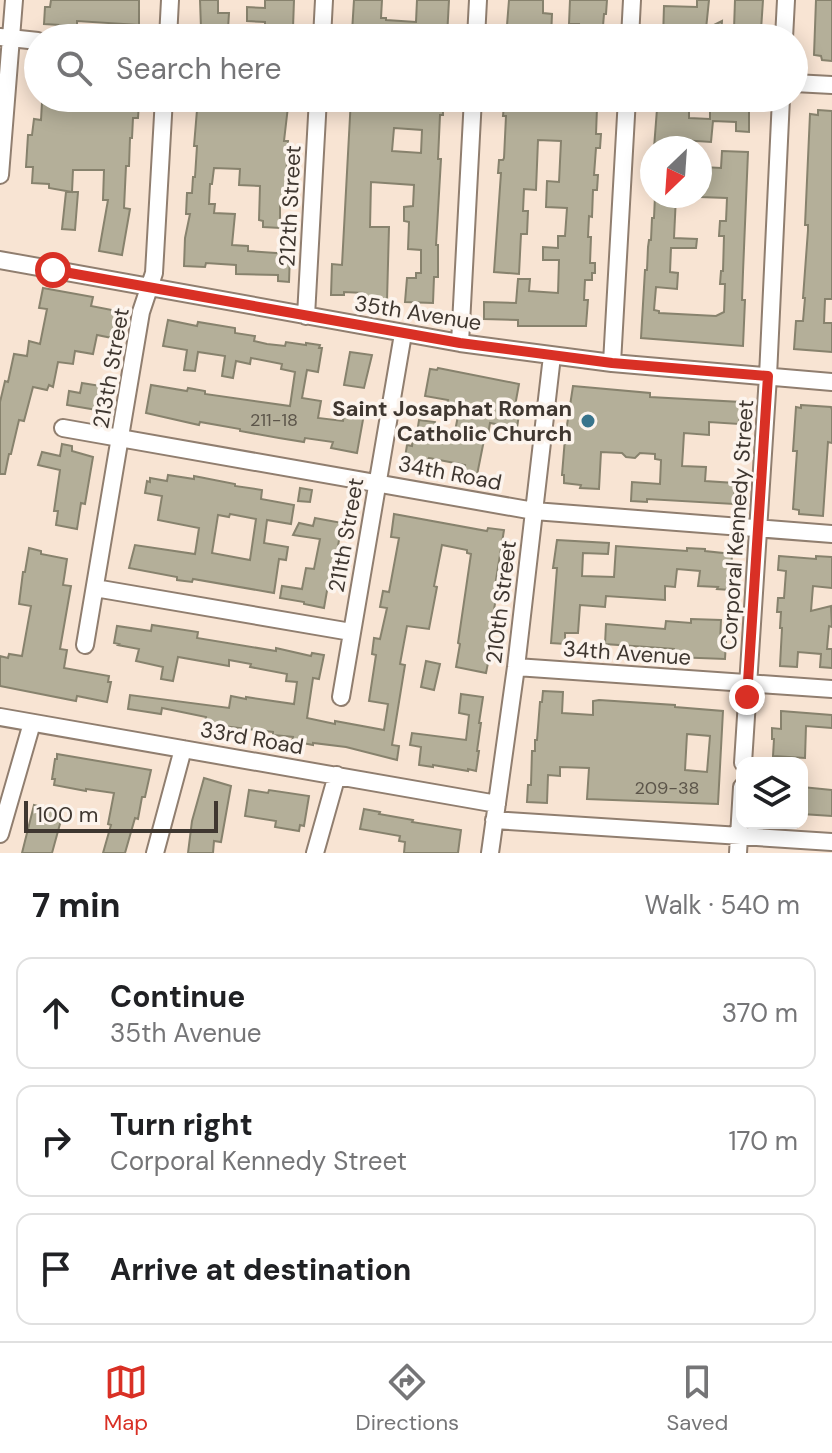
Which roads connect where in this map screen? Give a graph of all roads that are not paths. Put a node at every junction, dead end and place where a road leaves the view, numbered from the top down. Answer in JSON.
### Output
{"nodes":[{"id":1,"x":14,"y":0,"type":"edge"},
{"id":2,"x":170,"y":0,"type":"edge"},
{"id":3,"x":324,"y":0,"type":"edge"},
{"id":4,"x":478,"y":0,"type":"edge"},
{"id":5,"x":632,"y":0,"type":"edge"},
{"id":6,"x":786,"y":0,"type":"edge"},
{"id":7,"x":169,"y":24,"type":"edge"},
{"id":8,"x":323,"y":24,"type":"edge"},
{"id":9,"x":477,"y":24,"type":"edge"},
{"id":10,"x":631,"y":24,"type":"edge"},
{"id":11,"x":785,"y":24,"type":"edge"},
{"id":12,"x":6,"y":38,"type":"edge"},
{"id":13,"x":808,"y":84,"type":"edge"},
{"id":14,"x":832,"y":85,"type":"edge"},
{"id":15,"x":163,"y":112,"type":"edge"},
{"id":16,"x":317,"y":112,"type":"edge"},
{"id":17,"x":472,"y":112,"type":"edge"},
{"id":18,"x":626,"y":112,"type":"edge"},
{"id":19,"x":780,"y":112,"type":"edge"},
{"id":20,"x":0,"y":175,"type":"edge"},
{"id":21,"x":0,"y":260,"type":"edge"},
{"id":22,"x":149,"y":288,"type":"junction"},
{"id":23,"x":306,"y":316,"type":"junction"},
{"id":24,"x":403,"y":334,"type":"junction"},
{"id":25,"x":460,"y":343,"type":"junction"},
{"id":26,"x":552,"y":356,"type":"junction"},
{"id":27,"x":612,"y":363,"type":"junction"},
{"id":28,"x":768,"y":376,"type":"junction"},
{"id":29,"x":832,"y":382,"type":"edge"},
{"id":30,"x":63,"y":428,"type":"dead end"},
{"id":31,"x":121,"y":438,"type":"junction"},
{"id":32,"x":377,"y":482,"type":"junction"},
{"id":33,"x":534,"y":511,"type":"junction"},
{"id":34,"x":759,"y":529,"type":"junction"},
{"id":35,"x":832,"y":534,"type":"edge"},
{"id":36,"x":95,"y":588,"type":"junction"},
{"id":37,"x":351,"y":632,"type":"junction"},
{"id":38,"x":85,"y":645,"type":"dead end"},
{"id":39,"x":516,"y":667,"type":"junction"},
{"id":40,"x":748,"y":683,"type":"junction"},
{"id":41,"x":832,"y":689,"type":"edge"},
{"id":42,"x":341,"y":697,"type":"dead end"},
{"id":43,"x":0,"y":717,"type":"edge"},
{"id":44,"x":32,"y":723,"type":"junction"},
{"id":45,"x":183,"y":749,"type":"junction"},
{"id":46,"x":743,"y":757,"type":"edge"},
{"id":47,"x":337,"y":775,"type":"junction"},
{"id":48,"x":496,"y":812,"type":"junction"},
{"id":49,"x":0,"y":834,"type":"edge"},
{"id":50,"x":832,"y":842,"type":"edge"},
{"id":51,"x":738,"y":845,"type":"edge"},
{"id":52,"x":155,"y":853,"type":"edge"},
{"id":53,"x":315,"y":853,"type":"edge"},
{"id":54,"x":490,"y":853,"type":"edge"}],
"edges":[{"from":1,"to":12,"type":"street"},
{"from":2,"to":7,"type":"street"},
{"from":3,"to":8,"type":"street"},
{"from":4,"to":9,"type":"street"},
{"from":5,"to":10,"type":"street"},
{"from":6,"to":11,"type":"street"},
{"from":12,"to":20,"type":"street"},
{"from":13,"to":14,"type":"street"},
{"from":15,"to":22,"type":"street","name":"213th Street"},
{"from":16,"to":23,"type":"street","name":"212th Street"},
{"from":17,"to":25,"type":"street"},
{"from":18,"to":27,"type":"street"},
{"from":19,"to":28,"type":"street","name":"Corporal Kennedy Street"},
{"from":21,"to":22,"type":"street","name":"35th Avenue"},
{"from":22,"to":23,"type":"street","name":"35th Avenue"},
{"from":22,"to":31,"type":"street","name":"213th Street"},
{"from":23,"to":24,"type":"street","name":"35th Avenue"},
{"from":24,"to":25,"type":"street","name":"35th Avenue"},
{"from":24,"to":32,"type":"street","name":"211th Street"},
{"from":25,"to":26,"type":"street","name":"35th Avenue"},
{"from":26,"to":27,"type":"street","name":"35th Avenue"},
{"from":26,"to":33,"type":"street","name":"210th Street"},
{"from":27,"to":28,"type":"street","name":"35th Avenue"},
{"from":28,"to":29,"type":"street","name":"35th Avenue"},
{"from":28,"to":34,"type":"street","name":"Corporal Kennedy Street"},
{"from":30,"to":31,"type":"street","name":"34th Road"},
{"from":31,"to":32,"type":"street","name":"34th Road"},
{"from":31,"to":36,"type":"street","name":"213th Street"},
{"from":32,"to":33,"type":"street","name":"34th Road"},
{"from":32,"to":37,"type":"street","name":"211th Street"},
{"from":33,"to":34,"type":"street","name":"34th Road"},
{"from":33,"to":39,"type":"street","name":"210th Street"},
{"from":34,"to":35,"type":"street","name":"34th Road"},
{"from":34,"to":40,"type":"street","name":"Corporal Kennedy Street"},
{"from":36,"to":37,"type":"street"},
{"from":36,"to":38,"type":"street","name":"213th Street"},
{"from":37,"to":42,"type":"street","name":"211th Street"},
{"from":39,"to":40,"type":"street","name":"34th Avenue"},
{"from":39,"to":48,"type":"street","name":"210th Street"},
{"from":40,"to":41,"type":"street","name":"34th Avenue"},
{"from":40,"to":46,"type":"street","name":"Corporal Kennedy Street"},
{"from":43,"to":44,"type":"street","name":"33rd Road"},
{"from":44,"to":45,"type":"street","name":"33rd Road"},
{"from":44,"to":49,"type":"street"},
{"from":45,"to":47,"type":"street","name":"33rd Road"},
{"from":45,"to":52,"type":"street"},
{"from":47,"to":48,"type":"street","name":"33rd Road"},
{"from":47,"to":53,"type":"street"},
{"from":48,"to":51,"type":"street","name":"33rd Road"},
{"from":48,"to":54,"type":"street","name":"210th Street"},
{"from":50,"to":51,"type":"street","name":"33rd Road"}]}
